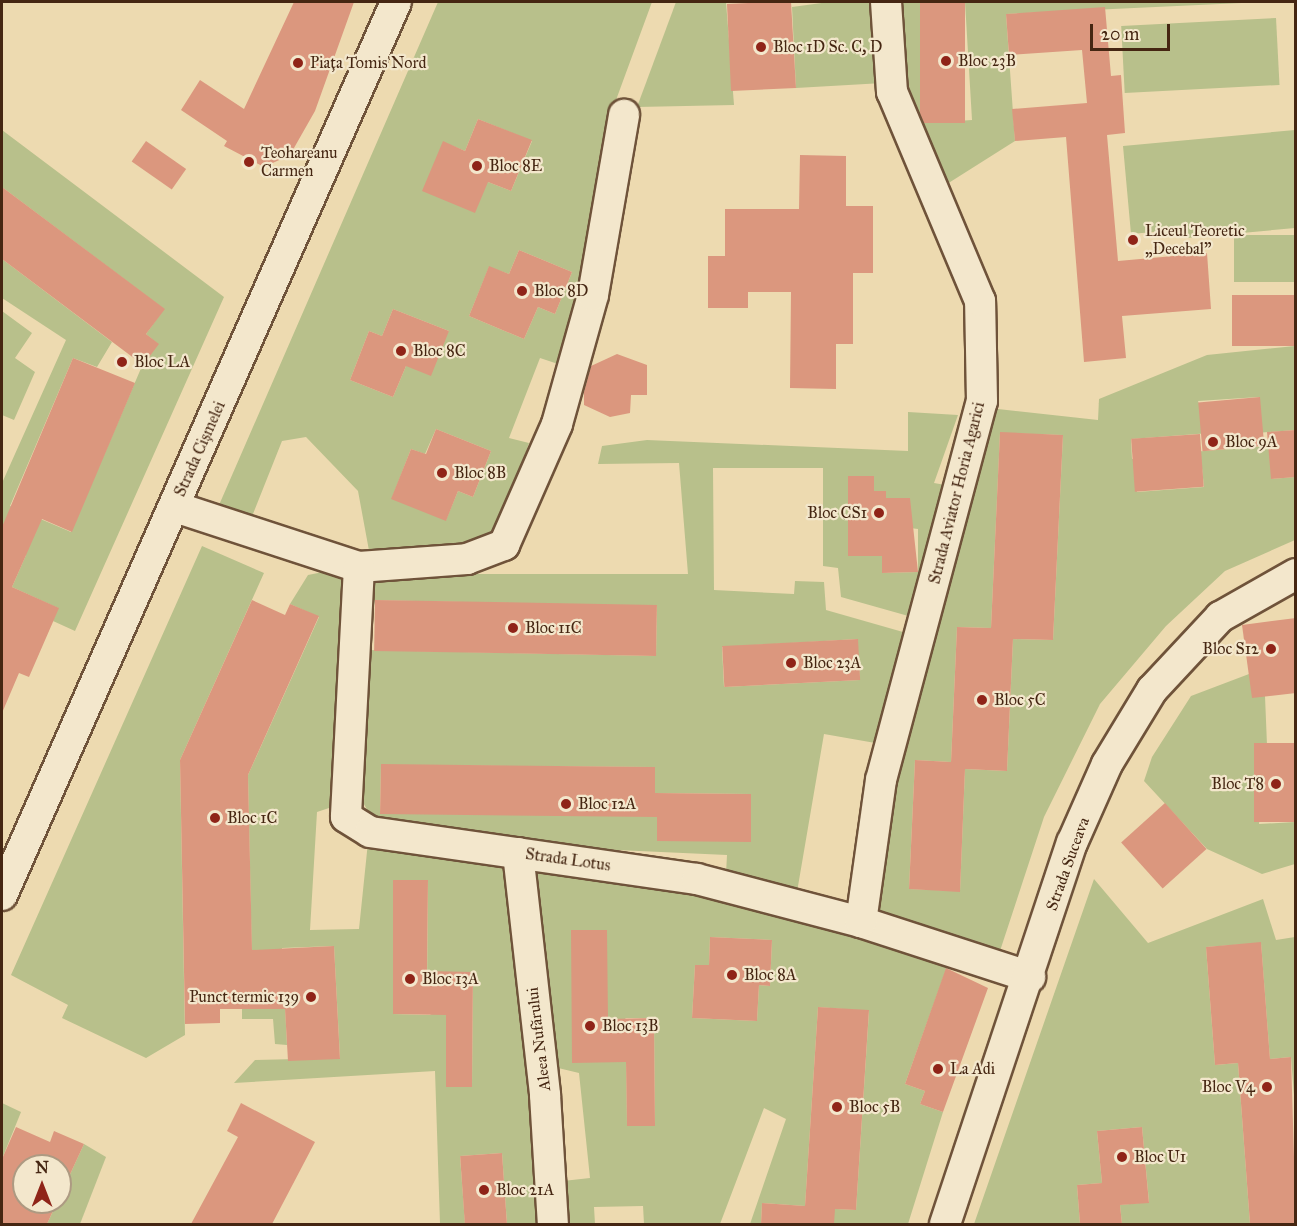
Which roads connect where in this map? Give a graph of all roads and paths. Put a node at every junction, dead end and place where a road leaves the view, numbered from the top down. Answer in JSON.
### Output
{"nodes":[{"id":1,"x":396,"y":2,"type":"edge"},
{"id":2,"x":886,"y":2,"type":"edge"},
{"id":3,"x":624,"y":115,"type":"dead end"},
{"id":4,"x":175,"y":507,"type":"junction"},
{"id":5,"x":359,"y":567,"type":"junction"},
{"id":6,"x":1296,"y":574,"type":"edge"},
{"id":7,"x":518,"y":853,"type":"junction"},
{"id":8,"x":2,"y":895,"type":"edge"},
{"id":9,"x":861,"y":922,"type":"junction"},
{"id":10,"x":1030,"y":977,"type":"junction"},
{"id":11,"x":553,"y":1224,"type":"edge"},
{"id":12,"x":945,"y":1224,"type":"edge"}],
"edges":[{"from":1,"to":4,"type":"street","name":"Strada Cișmelei"},
{"from":2,"to":9,"type":"street","name":"Strada Aviator Horia Agarici"},
{"from":3,"to":5,"type":"street"},
{"from":4,"to":5,"type":"street"},
{"from":4,"to":8,"type":"street","name":"Strada Cișmelei"},
{"from":5,"to":7,"type":"street","name":"Strada Lotus"},
{"from":6,"to":10,"type":"street","name":"Strada Suceava"},
{"from":7,"to":9,"type":"street","name":"Strada Lotus"},
{"from":7,"to":11,"type":"street","name":"Aleea Nufărului"},
{"from":9,"to":10,"type":"street","name":"Strada Lotus"},
{"from":10,"to":12,"type":"street","name":"Strada Suceava"}]}
